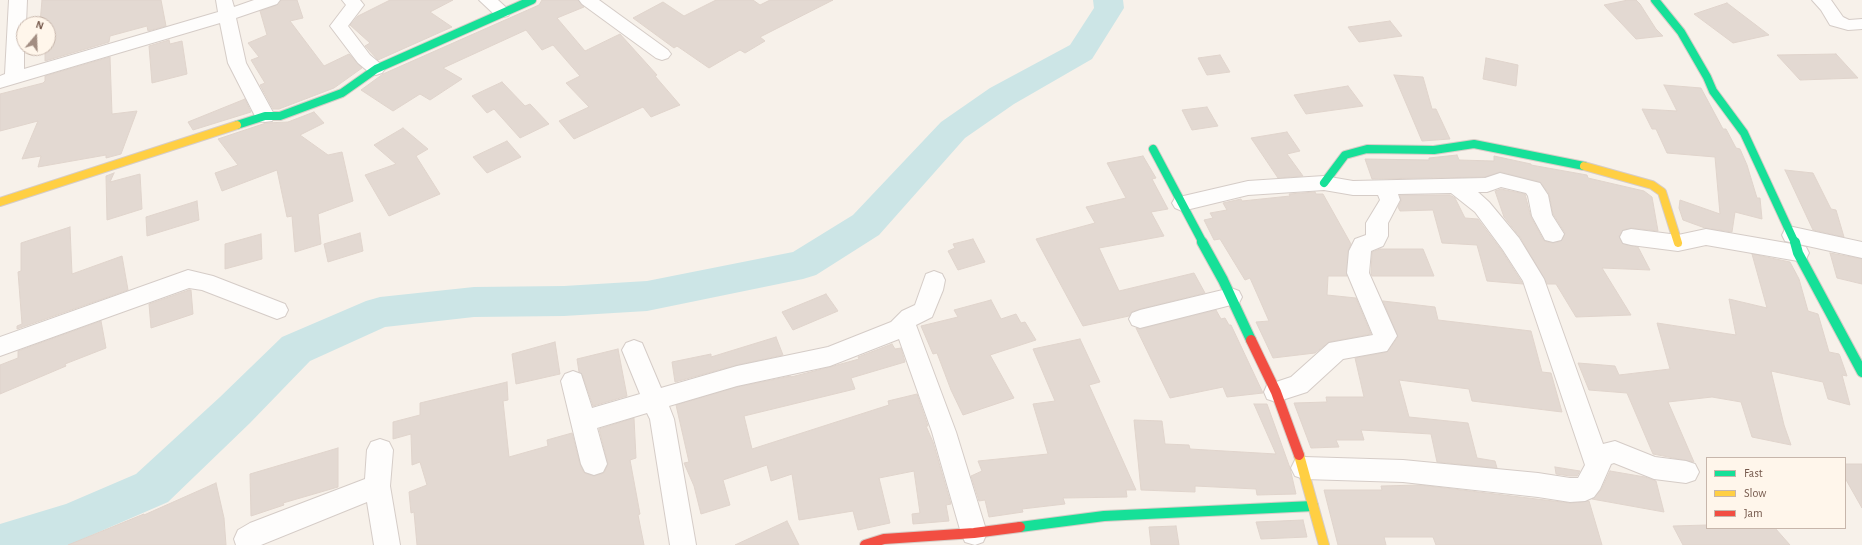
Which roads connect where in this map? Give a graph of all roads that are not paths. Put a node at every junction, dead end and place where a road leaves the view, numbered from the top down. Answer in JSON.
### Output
{"nodes":[{"id":1,"x":18,"y":0,"type":"edge"},
{"id":2,"x":271,"y":0,"type":"edge"},
{"id":3,"x":351,"y":0,"type":"edge"},
{"id":4,"x":488,"y":0,"type":"edge"},
{"id":5,"x":532,"y":0,"type":"edge"},
{"id":6,"x":588,"y":0,"type":"edge"},
{"id":7,"x":1655,"y":0,"type":"edge"},
{"id":8,"x":1821,"y":0,"type":"edge"},
{"id":9,"x":225,"y":7,"type":"edge"},
{"id":10,"x":502,"y":12,"type":"junction"},
{"id":11,"x":1862,"y":24,"type":"edge"},
{"id":12,"x":662,"y":54,"type":"dead end"},
{"id":13,"x":376,"y":70,"type":"junction"},
{"id":14,"x":7,"y":80,"type":"edge"},
{"id":15,"x":265,"y":116,"type":"junction"},
{"id":16,"x":1153,"y":149,"type":"dead end"},
{"id":17,"x":1324,"y":183,"type":"junction"},
{"id":18,"x":1456,"y":186,"type":"junction"},
{"id":19,"x":1385,"y":188,"type":"junction"},
{"id":20,"x":0,"y":202,"type":"edge"},
{"id":21,"x":1182,"y":203,"type":"junction"},
{"id":22,"x":1553,"y":234,"type":"dead end"},
{"id":23,"x":1630,"y":236,"type":"dead end"},
{"id":24,"x":1678,"y":243,"type":"junction"},
{"id":25,"x":1795,"y":244,"type":"junction"},
{"id":26,"x":1862,"y":250,"type":"edge"},
{"id":27,"x":934,"y":280,"type":"dead end"},
{"id":28,"x":1231,"y":297,"type":"junction"},
{"id":29,"x":277,"y":310,"type":"dead end"},
{"id":30,"x":1140,"y":319,"type":"dead end"},
{"id":31,"x":899,"y":329,"type":"junction"},
{"id":32,"x":0,"y":347,"type":"edge"},
{"id":33,"x":634,"y":350,"type":"dead end"},
{"id":34,"x":1862,"y":372,"type":"edge"},
{"id":35,"x":573,"y":380,"type":"dead end"},
{"id":36,"x":1276,"y":392,"type":"junction"},
{"id":37,"x":655,"y":400,"type":"junction"},
{"id":38,"x":584,"y":421,"type":"junction"},
{"id":39,"x":380,"y":450,"type":"dead end"},
{"id":40,"x":594,"y":464,"type":"dead end"},
{"id":41,"x":1598,"y":465,"type":"junction"},
{"id":42,"x":1304,"y":468,"type":"junction"},
{"id":43,"x":1686,"y":472,"type":"dead end"},
{"id":44,"x":377,"y":486,"type":"junction"},
{"id":45,"x":1313,"y":506,"type":"junction"},
{"id":46,"x":974,"y":533,"type":"junction"},
{"id":47,"x":247,"y":539,"type":"dead end"},
{"id":48,"x":387,"y":545,"type":"edge"},
{"id":49,"x":683,"y":545,"type":"edge"},
{"id":50,"x":865,"y":545,"type":"edge"},
{"id":51,"x":1324,"y":545,"type":"edge"}],
"edges":[{"from":1,"to":14,"type":"street"},
{"from":2,"to":9,"type":"street"},
{"from":3,"to":13,"type":"street"},
{"from":4,"to":10,"type":"street"},
{"from":5,"to":10,"type":"street"},
{"from":6,"to":12,"type":"street"},
{"from":7,"to":25,"type":"street"},
{"from":8,"to":11,"type":"street"},
{"from":9,"to":14,"type":"street"},
{"from":9,"to":15,"type":"street"},
{"from":10,"to":13,"type":"street"},
{"from":13,"to":15,"type":"street"},
{"from":15,"to":20,"type":"street"},
{"from":16,"to":21,"type":"street"},
{"from":17,"to":19,"type":"street"},
{"from":17,"to":21,"type":"street"},
{"from":17,"to":24,"type":"street"},
{"from":18,"to":19,"type":"street"},
{"from":18,"to":22,"type":"street"},
{"from":18,"to":41,"type":"street"},
{"from":19,"to":36,"type":"street"},
{"from":21,"to":28,"type":"street"},
{"from":23,"to":24,"type":"street"},
{"from":24,"to":25,"type":"street"},
{"from":25,"to":26,"type":"street"},
{"from":25,"to":34,"type":"street"},
{"from":27,"to":31,"type":"street"},
{"from":28,"to":30,"type":"street"},
{"from":28,"to":36,"type":"street"},
{"from":29,"to":32,"type":"street"},
{"from":31,"to":37,"type":"street"},
{"from":31,"to":46,"type":"street"},
{"from":33,"to":37,"type":"street"},
{"from":35,"to":38,"type":"street"},
{"from":36,"to":42,"type":"street"},
{"from":37,"to":38,"type":"street"},
{"from":37,"to":49,"type":"street"},
{"from":38,"to":40,"type":"street"},
{"from":39,"to":44,"type":"street"},
{"from":41,"to":42,"type":"street"},
{"from":41,"to":43,"type":"street"},
{"from":42,"to":45,"type":"street"},
{"from":44,"to":47,"type":"street"},
{"from":44,"to":48,"type":"street"},
{"from":45,"to":46,"type":"street"},
{"from":45,"to":51,"type":"street"},
{"from":46,"to":50,"type":"street"}]}
